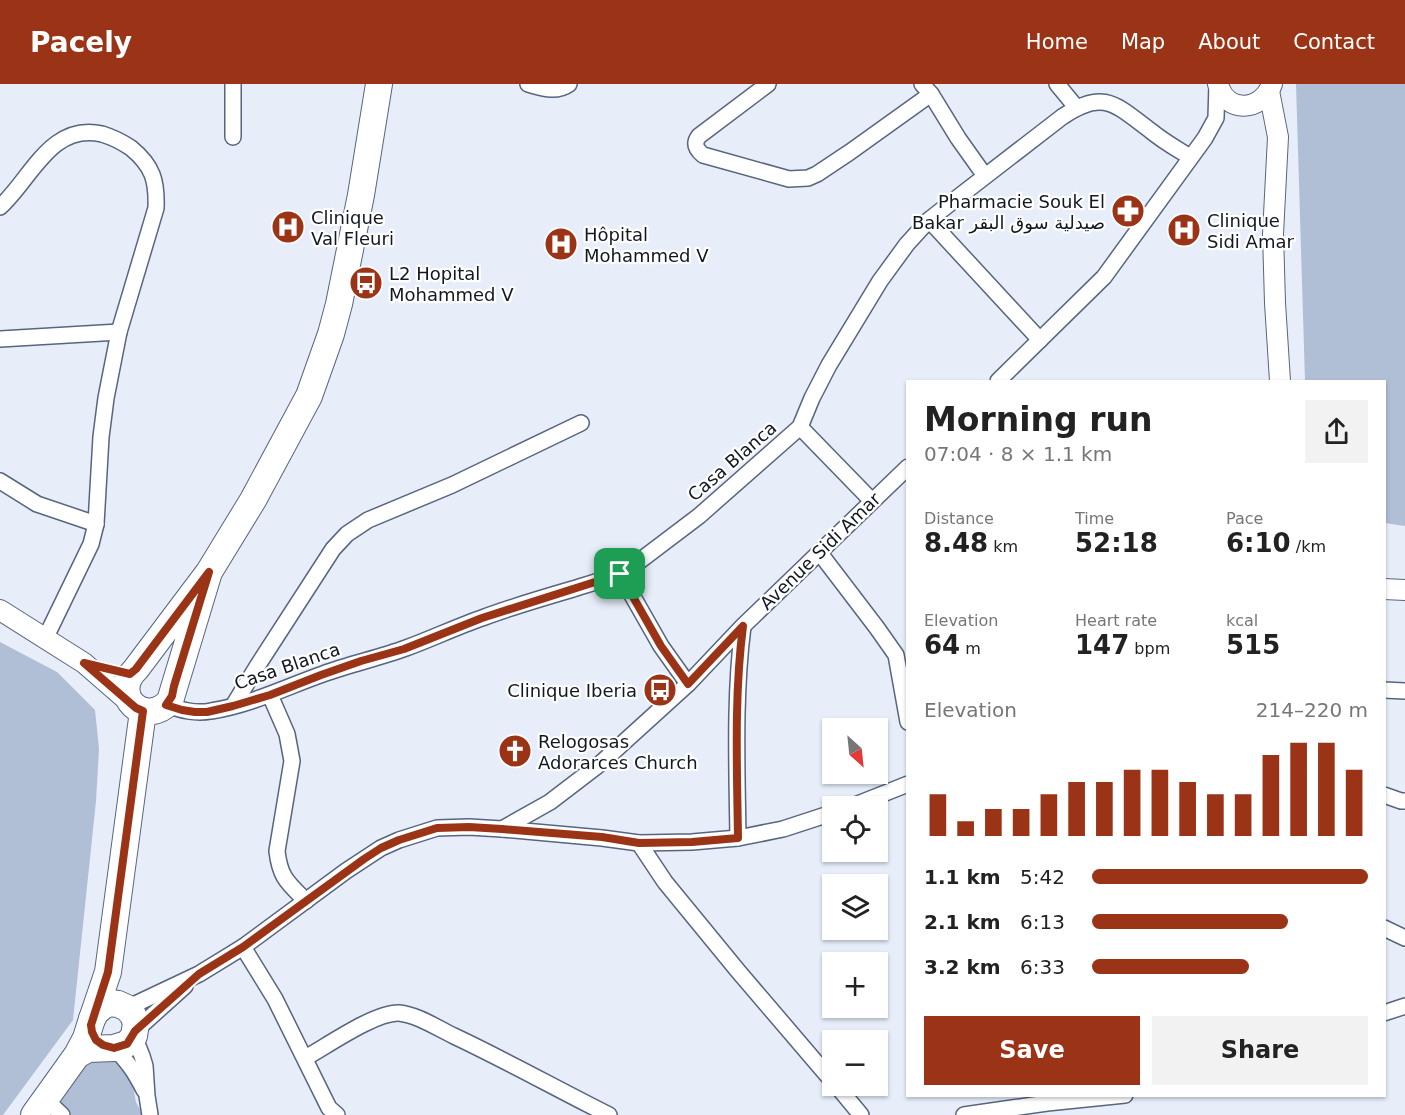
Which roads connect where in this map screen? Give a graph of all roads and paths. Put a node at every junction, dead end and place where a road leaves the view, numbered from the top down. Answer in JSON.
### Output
{"nodes":[{"id":1,"x":233,"y":84,"type":"edge"},
{"id":2,"x":379,"y":84,"type":"edge"},
{"id":3,"x":528,"y":84,"type":"edge"},
{"id":4,"x":569,"y":84,"type":"edge"},
{"id":5,"x":768,"y":84,"type":"edge"},
{"id":6,"x":1057,"y":84,"type":"edge"},
{"id":7,"x":1218,"y":84,"type":"edge"},
{"id":8,"x":1271,"y":87,"type":"edge"},
{"id":9,"x":927,"y":89,"type":"edge"},
{"id":10,"x":1244,"y":105,"type":"junction"},
{"id":11,"x":1076,"y":107,"type":"junction"},
{"id":12,"x":1216,"y":118,"type":"junction"},
{"id":13,"x":1275,"y":120,"type":"junction"},
{"id":14,"x":233,"y":137,"type":"dead end"},
{"id":15,"x":1190,"y":157,"type":"junction"},
{"id":16,"x":985,"y":177,"type":"junction"},
{"id":17,"x":0,"y":207,"type":"edge"},
{"id":18,"x":929,"y":220,"type":"junction"},
{"id":19,"x":119,"y":333,"type":"junction"},
{"id":20,"x":0,"y":339,"type":"edge"},
{"id":21,"x":1040,"y":340,"type":"junction"},
{"id":22,"x":999,"y":380,"type":"edge"},
{"id":23,"x":1280,"y":380,"type":"edge"},
{"id":24,"x":581,"y":423,"type":"dead end"},
{"id":25,"x":800,"y":427,"type":"junction"},
{"id":26,"x":906,"y":469,"type":"edge"},
{"id":27,"x":0,"y":481,"type":"edge"},
{"id":28,"x":872,"y":501,"type":"junction"},
{"id":29,"x":96,"y":524,"type":"junction"},
{"id":30,"x":819,"y":552,"type":"junction"},
{"id":31,"x":209,"y":572,"type":"junction"},
{"id":32,"x":620,"y":574,"type":"junction"},
{"id":33,"x":1386,"y":589,"type":"edge"},
{"id":34,"x":1405,"y":590,"type":"edge"},
{"id":35,"x":0,"y":610,"type":"edge"},
{"id":36,"x":743,"y":626,"type":"junction"},
{"id":37,"x":45,"y":639,"type":"junction"},
{"id":38,"x":902,"y":653,"type":"edge"},
{"id":39,"x":84,"y":663,"type":"junction"},
{"id":40,"x":133,"y":671,"type":"junction"},
{"id":41,"x":688,"y":684,"type":"junction"},
{"id":42,"x":1386,"y":690,"type":"edge"},
{"id":43,"x":1405,"y":691,"type":"edge"},
{"id":44,"x":270,"y":695,"type":"junction"},
{"id":45,"x":906,"y":699,"type":"edge"},
{"id":46,"x":153,"y":701,"type":"junction"},
{"id":47,"x":233,"y":706,"type":"junction"},
{"id":48,"x":906,"y":785,"type":"edge"},
{"id":49,"x":878,"y":796,"type":"edge"},
{"id":50,"x":1386,"y":796,"type":"edge"},
{"id":51,"x":1405,"y":801,"type":"edge"},
{"id":52,"x":822,"y":816,"type":"edge"},
{"id":53,"x":502,"y":829,"type":"junction"},
{"id":54,"x":738,"y":838,"type":"junction"},
{"id":55,"x":639,"y":843,"type":"junction"},
{"id":56,"x":306,"y":901,"type":"junction"},
{"id":57,"x":1386,"y":929,"type":"edge"},
{"id":58,"x":1405,"y":938,"type":"edge"},
{"id":59,"x":243,"y":947,"type":"junction"},
{"id":60,"x":108,"y":972,"type":"junction"},
{"id":61,"x":199,"y":974,"type":"junction"},
{"id":62,"x":1405,"y":1006,"type":"edge"},
{"id":63,"x":1386,"y":1012,"type":"edge"},
{"id":64,"x":92,"y":1022,"type":"junction"},
{"id":65,"x":124,"y":1031,"type":"junction"},
{"id":66,"x":77,"y":1055,"type":"junction"},
{"id":67,"x":305,"y":1058,"type":"junction"},
{"id":68,"x":822,"y":1069,"type":"edge"},
{"id":69,"x":147,"y":1096,"type":"junction"},
{"id":70,"x":845,"y":1096,"type":"edge"},
{"id":71,"x":1088,"y":1097,"type":"edge"},
{"id":72,"x":47,"y":1110,"type":"edge"},
{"id":73,"x":332,"y":1113,"type":"edge"},
{"id":74,"x":150,"y":1115,"type":"edge"},
{"id":75,"x":609,"y":1115,"type":"edge"},
{"id":76,"x":861,"y":1115,"type":"edge"},
{"id":77,"x":964,"y":1115,"type":"edge"}],
"edges":[{"from":1,"to":14,"type":"street"},
{"from":2,"to":31,"type":"main road"},
{"from":3,"to":4,"type":"street"},
{"from":5,"to":9,"type":"street"},
{"from":6,"to":11,"type":"street"},
{"from":7,"to":10,"type":"street"},
{"from":7,"to":12,"type":"street"},
{"from":8,"to":10,"type":"street"},
{"from":8,"to":13,"type":"street"},
{"from":9,"to":16,"type":"street"},
{"from":10,"to":12,"type":"street"},
{"from":10,"to":13,"type":"street"},
{"from":11,"to":15,"type":"street","name":"Casa Blanca"},
{"from":11,"to":16,"type":"street","name":"Casa Blanca"},
{"from":12,"to":15,"type":"street"},
{"from":13,"to":23,"type":"street"},
{"from":15,"to":21,"type":"street"},
{"from":16,"to":18,"type":"street","name":"Casa Blanca"},
{"from":17,"to":19,"type":"street"},
{"from":18,"to":21,"type":"street"},
{"from":18,"to":25,"type":"street","name":"Casa Blanca"},
{"from":19,"to":20,"type":"street"},
{"from":19,"to":29,"type":"street"},
{"from":21,"to":22,"type":"street"},
{"from":24,"to":47,"type":"street"},
{"from":25,"to":28,"type":"street"},
{"from":25,"to":32,"type":"street","name":"Casa Blanca"},
{"from":26,"to":28,"type":"street","name":"Avenue Sidi Amar"},
{"from":27,"to":29,"type":"street"},
{"from":28,"to":30,"type":"street","name":"Avenue Sidi Amar"},
{"from":29,"to":37,"type":"street"},
{"from":30,"to":36,"type":"street","name":"Avenue Sidi Amar"},
{"from":30,"to":38,"type":"street"},
{"from":31,"to":40,"type":"main road"},
{"from":31,"to":46,"type":"main road"},
{"from":32,"to":41,"type":"street"},
{"from":32,"to":44,"type":"street","name":"Casa Blanca"},
{"from":33,"to":34,"type":"street"},
{"from":35,"to":37,"type":"street"},
{"from":36,"to":41,"type":"street","name":"Avenue Sidi Amar"},
{"from":36,"to":54,"type":"street"},
{"from":37,"to":39,"type":"street"},
{"from":38,"to":45,"type":"street"},
{"from":39,"to":40,"type":"street"},
{"from":39,"to":46,"type":"street"},
{"from":40,"to":46,"type":"main road"},
{"from":40,"to":46,"type":"main road"},
{"from":41,"to":53,"type":"street","name":"Avenue Sidi Amar"},
{"from":42,"to":43,"type":"street"},
{"from":44,"to":47,"type":"street","name":"Casa Blanca"},
{"from":44,"to":56,"type":"street"},
{"from":46,"to":47,"type":"street","name":"Casa Blanca"},
{"from":46,"to":60,"type":"main road"},
{"from":48,"to":49,"type":"street"},
{"from":50,"to":51,"type":"street"},
{"from":52,"to":54,"type":"street"},
{"from":53,"to":55,"type":"street"},
{"from":53,"to":56,"type":"street"},
{"from":54,"to":55,"type":"street"},
{"from":55,"to":68,"type":"street"},
{"from":56,"to":59,"type":"street"},
{"from":57,"to":58,"type":"street"},
{"from":59,"to":61,"type":"street"},
{"from":59,"to":67,"type":"street"},
{"from":60,"to":64,"type":"main road"},
{"from":60,"to":65,"type":"main road"},
{"from":61,"to":65,"type":"street"},
{"from":61,"to":65,"type":"street"},
{"from":62,"to":63,"type":"street"},
{"from":64,"to":65,"type":"main road"},
{"from":64,"to":65,"type":"main road"},
{"from":64,"to":66,"type":"main road"},
{"from":65,"to":66,"type":"main road"},
{"from":65,"to":69,"type":"street"},
{"from":65,"to":69,"type":"street"},
{"from":66,"to":72,"type":"main road"},
{"from":67,"to":73,"type":"street"},
{"from":67,"to":75,"type":"street"},
{"from":69,"to":74,"type":"street"},
{"from":70,"to":76,"type":"street"},
{"from":71,"to":77,"type":"street"}]}
